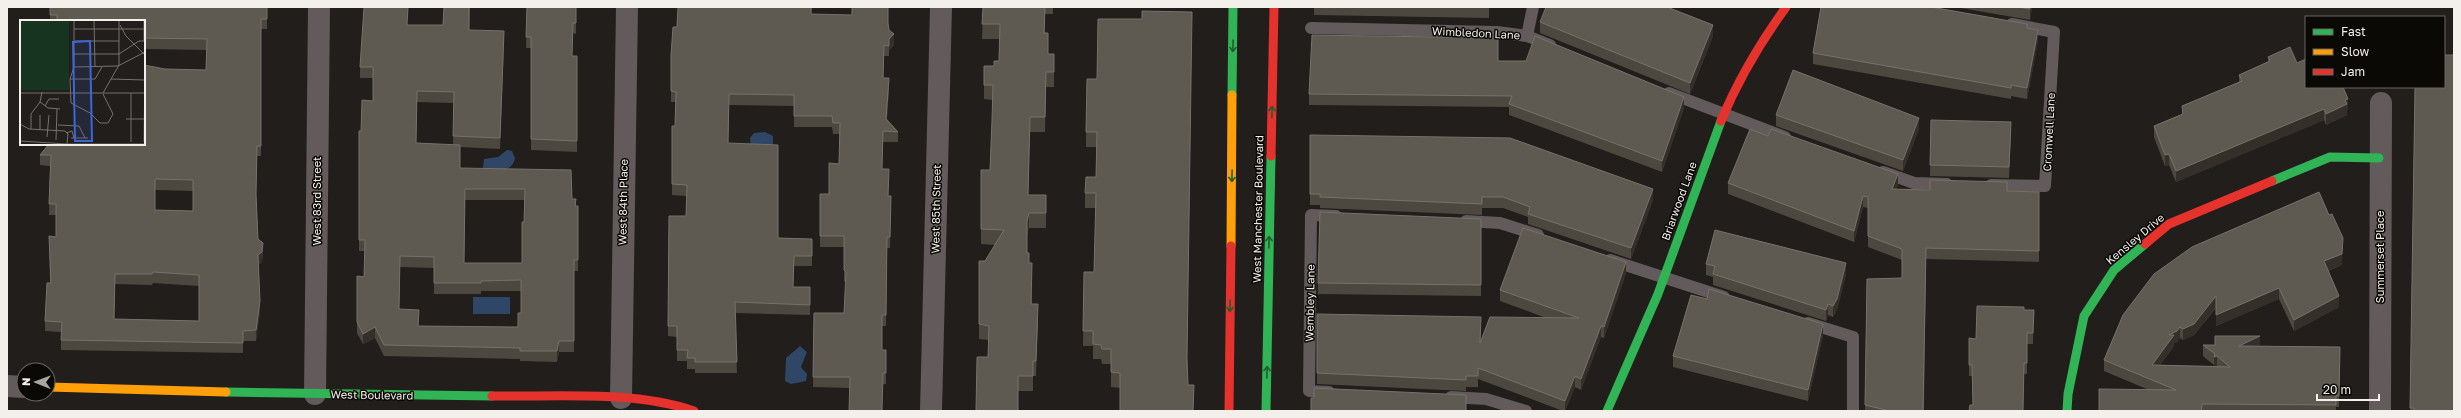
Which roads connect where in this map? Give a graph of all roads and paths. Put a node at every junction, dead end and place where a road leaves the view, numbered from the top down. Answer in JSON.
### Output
{"nodes":[{"id":1,"x":319,"y":7,"type":"edge"},
{"id":2,"x":627,"y":7,"type":"edge"},
{"id":3,"x":941,"y":7,"type":"edge"},
{"id":4,"x":1233,"y":7,"type":"edge"},
{"id":5,"x":1274,"y":7,"type":"edge"},
{"id":6,"x":1533,"y":7,"type":"edge"},
{"id":7,"x":1786,"y":7,"type":"edge"},
{"id":8,"x":2002,"y":23,"type":"edge"},
{"id":9,"x":1311,"y":28,"type":"dead end"},
{"id":10,"x":1527,"y":36,"type":"junction"},
{"id":11,"x":1563,"y":50,"type":"edge"},
{"id":12,"x":1657,"y":89,"type":"edge"},
{"id":13,"x":2381,"y":103,"type":"dead end"},
{"id":14,"x":1722,"y":115,"type":"junction"},
{"id":15,"x":1796,"y":141,"type":"edge"},
{"id":16,"x":2379,"y":158,"type":"junction"},
{"id":17,"x":1870,"y":167,"type":"edge"},
{"id":18,"x":1960,"y":184,"type":"edge"},
{"id":19,"x":1976,"y":184,"type":"edge"},
{"id":20,"x":1350,"y":216,"type":"edge"},
{"id":21,"x":1453,"y":221,"type":"edge"},
{"id":22,"x":1552,"y":240,"type":"edge"},
{"id":23,"x":1597,"y":256,"type":"edge"},
{"id":24,"x":1664,"y":278,"type":"junction"},
{"id":25,"x":1732,"y":300,"type":"edge"},
{"id":26,"x":1793,"y":318,"type":"edge"},
{"id":27,"x":56,"y":387,"type":"edge"},
{"id":28,"x":1339,"y":393,"type":"edge"},
{"id":29,"x":315,"y":394,"type":"junction"},
{"id":30,"x":1439,"y":397,"type":"edge"},
{"id":31,"x":620,"y":398,"type":"junction"},
{"id":32,"x":694,"y":411,"type":"edge"},
{"id":33,"x":931,"y":411,"type":"edge"},
{"id":34,"x":1229,"y":411,"type":"edge"},
{"id":35,"x":1266,"y":411,"type":"edge"},
{"id":36,"x":1526,"y":411,"type":"edge"},
{"id":37,"x":1607,"y":411,"type":"edge"},
{"id":38,"x":1853,"y":411,"type":"edge"},
{"id":39,"x":2067,"y":411,"type":"edge"},
{"id":40,"x":2380,"y":411,"type":"edge"}],
"edges":[{"from":1,"to":29,"type":"street","name":"West 83rd Street"},
{"from":2,"to":31,"type":"street","name":"West 84th Place"},
{"from":3,"to":33,"type":"street","name":"West 85th Street"},
{"from":4,"to":34,"type":"street","one_way":true},
{"from":35,"to":5,"type":"street","name":"West Manchester Boulevard","one_way":true},
{"from":6,"to":10,"type":"lane"},
{"from":7,"to":14,"type":"street","name":"Briarwood Lane"},
{"from":8,"to":19,"type":"lane","name":"Cromwell Lane"},
{"from":9,"to":10,"type":"lane","name":"Wimbledon Lane"},
{"from":10,"to":11,"type":"lane","name":"Wimbledon Lane"},
{"from":12,"to":14,"type":"lane"},
{"from":13,"to":16,"type":"street","name":"Summerset Place"},
{"from":14,"to":15,"type":"lane"},
{"from":14,"to":24,"type":"street","name":"Briarwood Lane"},
{"from":16,"to":39,"type":"street","name":"Kensley Drive"},
{"from":16,"to":40,"type":"street","name":"Summerset Place"},
{"from":17,"to":18,"type":"lane"},
{"from":20,"to":28,"type":"lane","name":"Wembley Lane"},
{"from":21,"to":22,"type":"lane"},
{"from":23,"to":24,"type":"lane"},
{"from":24,"to":25,"type":"lane"},
{"from":24,"to":37,"type":"street","name":"Briarwood Lane"},
{"from":26,"to":38,"type":"lane"},
{"from":27,"to":29,"type":"street","name":"West Boulevard"},
{"from":29,"to":31,"type":"street","name":"West Boulevard"},
{"from":30,"to":36,"type":"lane"},
{"from":31,"to":32,"type":"street","name":"West Boulevard"}]}
